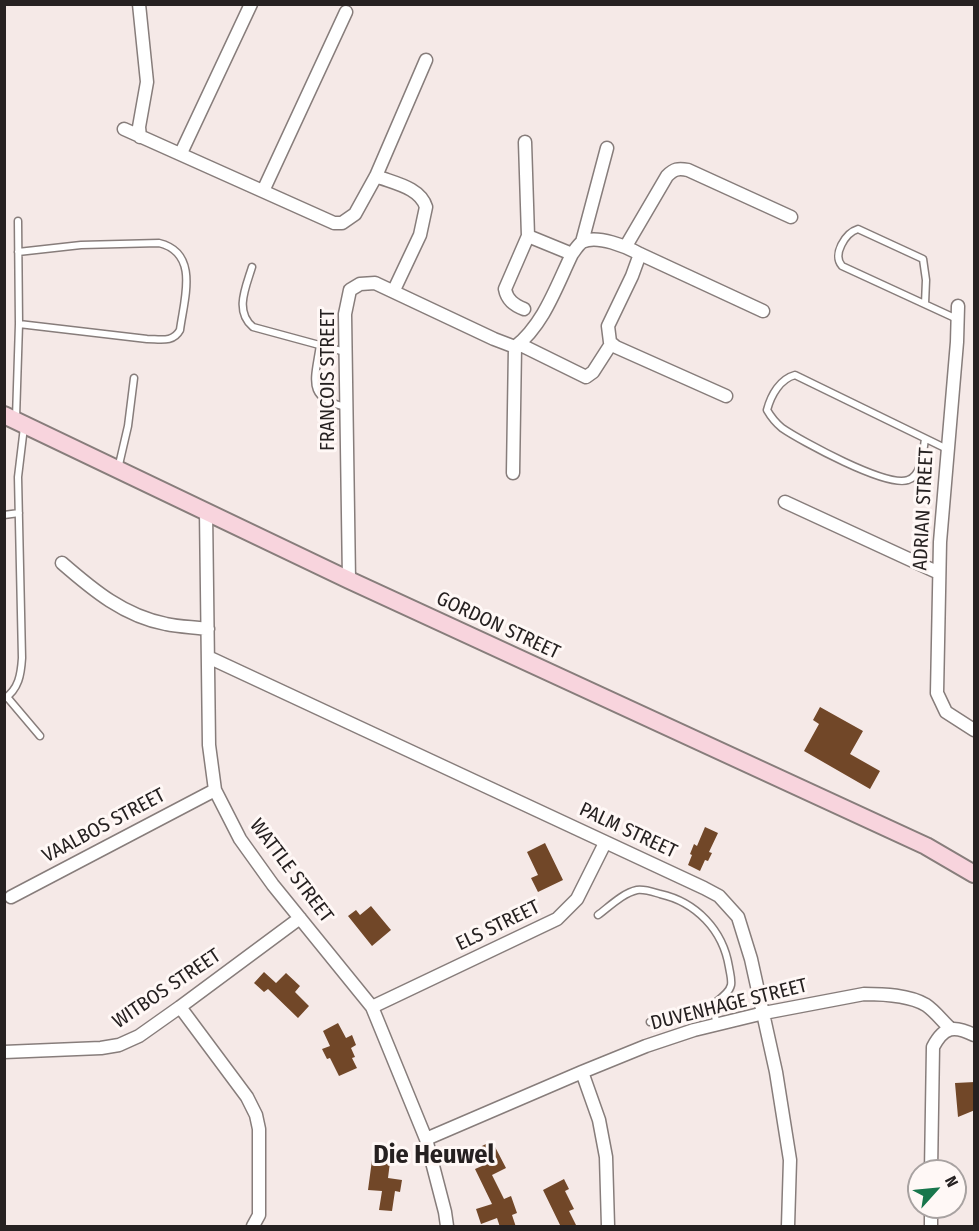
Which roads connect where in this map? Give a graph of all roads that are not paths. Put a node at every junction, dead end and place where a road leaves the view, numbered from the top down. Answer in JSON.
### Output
{"nodes":[{"id":1,"x":251,"y":4,"type":"edge"},
{"id":2,"x":141,"y":6,"type":"edge"},
{"id":3,"x":346,"y":12,"type":"dead end"},
{"id":4,"x":426,"y":60,"type":"dead end"},
{"id":5,"x":124,"y":129,"type":"dead end"},
{"id":6,"x":140,"y":137,"type":"junction"},
{"id":7,"x":525,"y":142,"type":"dead end"},
{"id":8,"x":607,"y":148,"type":"dead end"},
{"id":9,"x":181,"y":153,"type":"junction"},
{"id":10,"x":376,"y":176,"type":"junction"},
{"id":11,"x":263,"y":191,"type":"junction"},
{"id":12,"x":792,"y":218,"type":"dead end"},
{"id":13,"x":18,"y":221,"type":"dead end"},
{"id":14,"x":528,"y":236,"type":"junction"},
{"id":15,"x":582,"y":242,"type":"junction"},
{"id":16,"x":626,"y":246,"type":"junction"},
{"id":17,"x":18,"y":252,"type":"junction"},
{"id":18,"x":572,"y":254,"type":"junction"},
{"id":19,"x":640,"y":254,"type":"junction"},
{"id":20,"x":252,"y":267,"type":"dead end"},
{"id":21,"x":394,"y":290,"type":"junction"},
{"id":22,"x":925,"y":304,"type":"junction"},
{"id":23,"x":958,"y":306,"type":"dead end"},
{"id":24,"x":524,"y":309,"type":"dead end"},
{"id":25,"x":763,"y":310,"type":"dead end"},
{"id":26,"x":958,"y":319,"type":"junction"},
{"id":27,"x":19,"y":324,"type":"junction"},
{"id":28,"x":611,"y":344,"type":"junction"},
{"id":29,"x":320,"y":345,"type":"junction"},
{"id":30,"x":517,"y":346,"type":"junction"},
{"id":31,"x":345,"y":352,"type":"junction"},
{"id":32,"x":134,"y":378,"type":"dead end"},
{"id":33,"x":726,"y":396,"type":"dead end"},
{"id":34,"x":346,"y":407,"type":"junction"},
{"id":35,"x":15,"y":421,"type":"edge"},
{"id":36,"x":925,"y":439,"type":"junction"},
{"id":37,"x":946,"y":449,"type":"junction"},
{"id":38,"x":118,"y":470,"type":"junction"},
{"id":39,"x":513,"y":473,"type":"dead end"},
{"id":40,"x":785,"y":502,"type":"dead end"},
{"id":41,"x":206,"y":511,"type":"junction"},
{"id":42,"x":19,"y":513,"type":"junction"},
{"id":43,"x":4,"y":515,"type":"edge"},
{"id":44,"x":62,"y":563,"type":"dead end"},
{"id":45,"x":939,"y":573,"type":"junction"},
{"id":46,"x":349,"y":580,"type":"junction"},
{"id":47,"x":208,"y":629,"type":"junction"},
{"id":48,"x":208,"y":657,"type":"junction"},
{"id":49,"x":6,"y":698,"type":"edge"},
{"id":50,"x":975,"y":730,"type":"edge"},
{"id":51,"x":40,"y":736,"type":"dead end"},
{"id":52,"x":215,"y":790,"type":"junction"},
{"id":53,"x":605,"y":843,"type":"junction"},
{"id":54,"x":975,"y":874,"type":"edge"},
{"id":55,"x":11,"y":897,"type":"dead end"},
{"id":56,"x":598,"y":915,"type":"dead end"},
{"id":57,"x":300,"y":918,"type":"junction"},
{"id":58,"x":712,"y":1005,"type":"junction"},
{"id":59,"x":180,"y":1007,"type":"junction"},
{"id":60,"x":372,"y":1007,"type":"junction"},
{"id":61,"x":764,"y":1013,"type":"junction"},
{"id":62,"x":650,"y":1022,"type":"dead end"},
{"id":63,"x":717,"y":1024,"type":"junction"},
{"id":64,"x":951,"y":1029,"type":"junction"},
{"id":65,"x":975,"y":1035,"type":"edge"},
{"id":66,"x":4,"y":1052,"type":"edge"},
{"id":67,"x":582,"y":1072,"type":"junction"},
{"id":68,"x":426,"y":1138,"type":"junction"},
{"id":69,"x":931,"y":1159,"type":"edge"},
{"id":70,"x":255,"y":1224,"type":"edge"},
{"id":71,"x":447,"y":1227,"type":"edge"},
{"id":72,"x":608,"y":1227,"type":"edge"},
{"id":73,"x":788,"y":1227,"type":"edge"}],
"edges":[{"from":1,"to":9,"type":"street"},
{"from":2,"to":6,"type":"street"},
{"from":3,"to":11,"type":"street"},
{"from":4,"to":10,"type":"street"},
{"from":5,"to":6,"type":"street"},
{"from":6,"to":9,"type":"street"},
{"from":7,"to":14,"type":"street"},
{"from":8,"to":15,"type":"street"},
{"from":9,"to":11,"type":"street"},
{"from":10,"to":11,"type":"street"},
{"from":10,"to":21,"type":"street"},
{"from":12,"to":16,"type":"street"},
{"from":13,"to":17,"type":"lane"},
{"from":14,"to":18,"type":"street"},
{"from":14,"to":24,"type":"street"},
{"from":15,"to":16,"type":"street"},
{"from":15,"to":18,"type":"street"},
{"from":16,"to":19,"type":"street"},
{"from":17,"to":27,"type":"lane"},
{"from":17,"to":27,"type":"lane"},
{"from":18,"to":30,"type":"street"},
{"from":19,"to":25,"type":"street"},
{"from":19,"to":28,"type":"street"},
{"from":20,"to":29,"type":"lane"},
{"from":21,"to":30,"type":"street","name":"FRANCOIS STREET"},
{"from":21,"to":31,"type":"street","name":"FRANCOIS STREET"},
{"from":22,"to":22,"type":"lane"},
{"from":22,"to":26,"type":"lane"},
{"from":23,"to":26,"type":"street","name":"ADRIAN STREET"},
{"from":26,"to":37,"type":"street","name":"ADRIAN STREET"},
{"from":27,"to":35,"type":"lane"},
{"from":28,"to":30,"type":"street","name":"FRANCOIS STREET"},
{"from":28,"to":33,"type":"street"},
{"from":29,"to":31,"type":"lane"},
{"from":29,"to":34,"type":"lane"},
{"from":30,"to":39,"type":"street"},
{"from":31,"to":34,"type":"street","name":"FRANCOIS STREET"},
{"from":32,"to":38,"type":"lane"},
{"from":34,"to":46,"type":"street","name":"FRANCOIS STREET"},
{"from":35,"to":38,"type":"street","name":"GORDON STREET"},
{"from":35,"to":42,"type":"lane"},
{"from":36,"to":36,"type":"lane"},
{"from":36,"to":37,"type":"lane"},
{"from":37,"to":45,"type":"street","name":"ADRIAN STREET"},
{"from":38,"to":41,"type":"street","name":"GORDON STREET"},
{"from":40,"to":45,"type":"street"},
{"from":41,"to":46,"type":"street","name":"GORDON STREET"},
{"from":41,"to":47,"type":"street","name":"WATTLE STREET"},
{"from":42,"to":43,"type":"lane"},
{"from":42,"to":49,"type":"lane"},
{"from":44,"to":47,"type":"street"},
{"from":45,"to":50,"type":"street","name":"ADRIAN STREET"},
{"from":46,"to":54,"type":"street","name":"GORDON STREET"},
{"from":47,"to":48,"type":"street","name":"WATTLE STREET"},
{"from":48,"to":52,"type":"street","name":"WATTLE STREET"},
{"from":48,"to":53,"type":"street","name":"PALM STREET"},
{"from":49,"to":51,"type":"lane"},
{"from":52,"to":55,"type":"street","name":"VAALBOS STREET"},
{"from":52,"to":57,"type":"street","name":"WATTLE STREET"},
{"from":53,"to":60,"type":"street","name":"ELS STREET"},
{"from":53,"to":61,"type":"street","name":"PALM STREET"},
{"from":56,"to":58,"type":"lane"},
{"from":57,"to":59,"type":"street","name":"WITBOS STREET"},
{"from":57,"to":60,"type":"street","name":"WATTLE STREET"},
{"from":58,"to":62,"type":"lane"},
{"from":58,"to":63,"type":"lane"},
{"from":59,"to":66,"type":"street","name":"WITBOS STREET"},
{"from":59,"to":70,"type":"street"},
{"from":60,"to":68,"type":"street","name":"WATTLE STREET"},
{"from":61,"to":63,"type":"street","name":"DUVENHAGE STREET"},
{"from":61,"to":64,"type":"street","name":"DUVENHAGE STREET"},
{"from":61,"to":73,"type":"street","name":"PALM STREET"},
{"from":63,"to":67,"type":"street","name":"DUVENHAGE STREET"},
{"from":64,"to":65,"type":"street"},
{"from":64,"to":69,"type":"street"},
{"from":67,"to":68,"type":"street","name":"DUVENHAGE STREET"},
{"from":67,"to":72,"type":"street"},
{"from":68,"to":71,"type":"street","name":"WATTLE STREET"}]}
